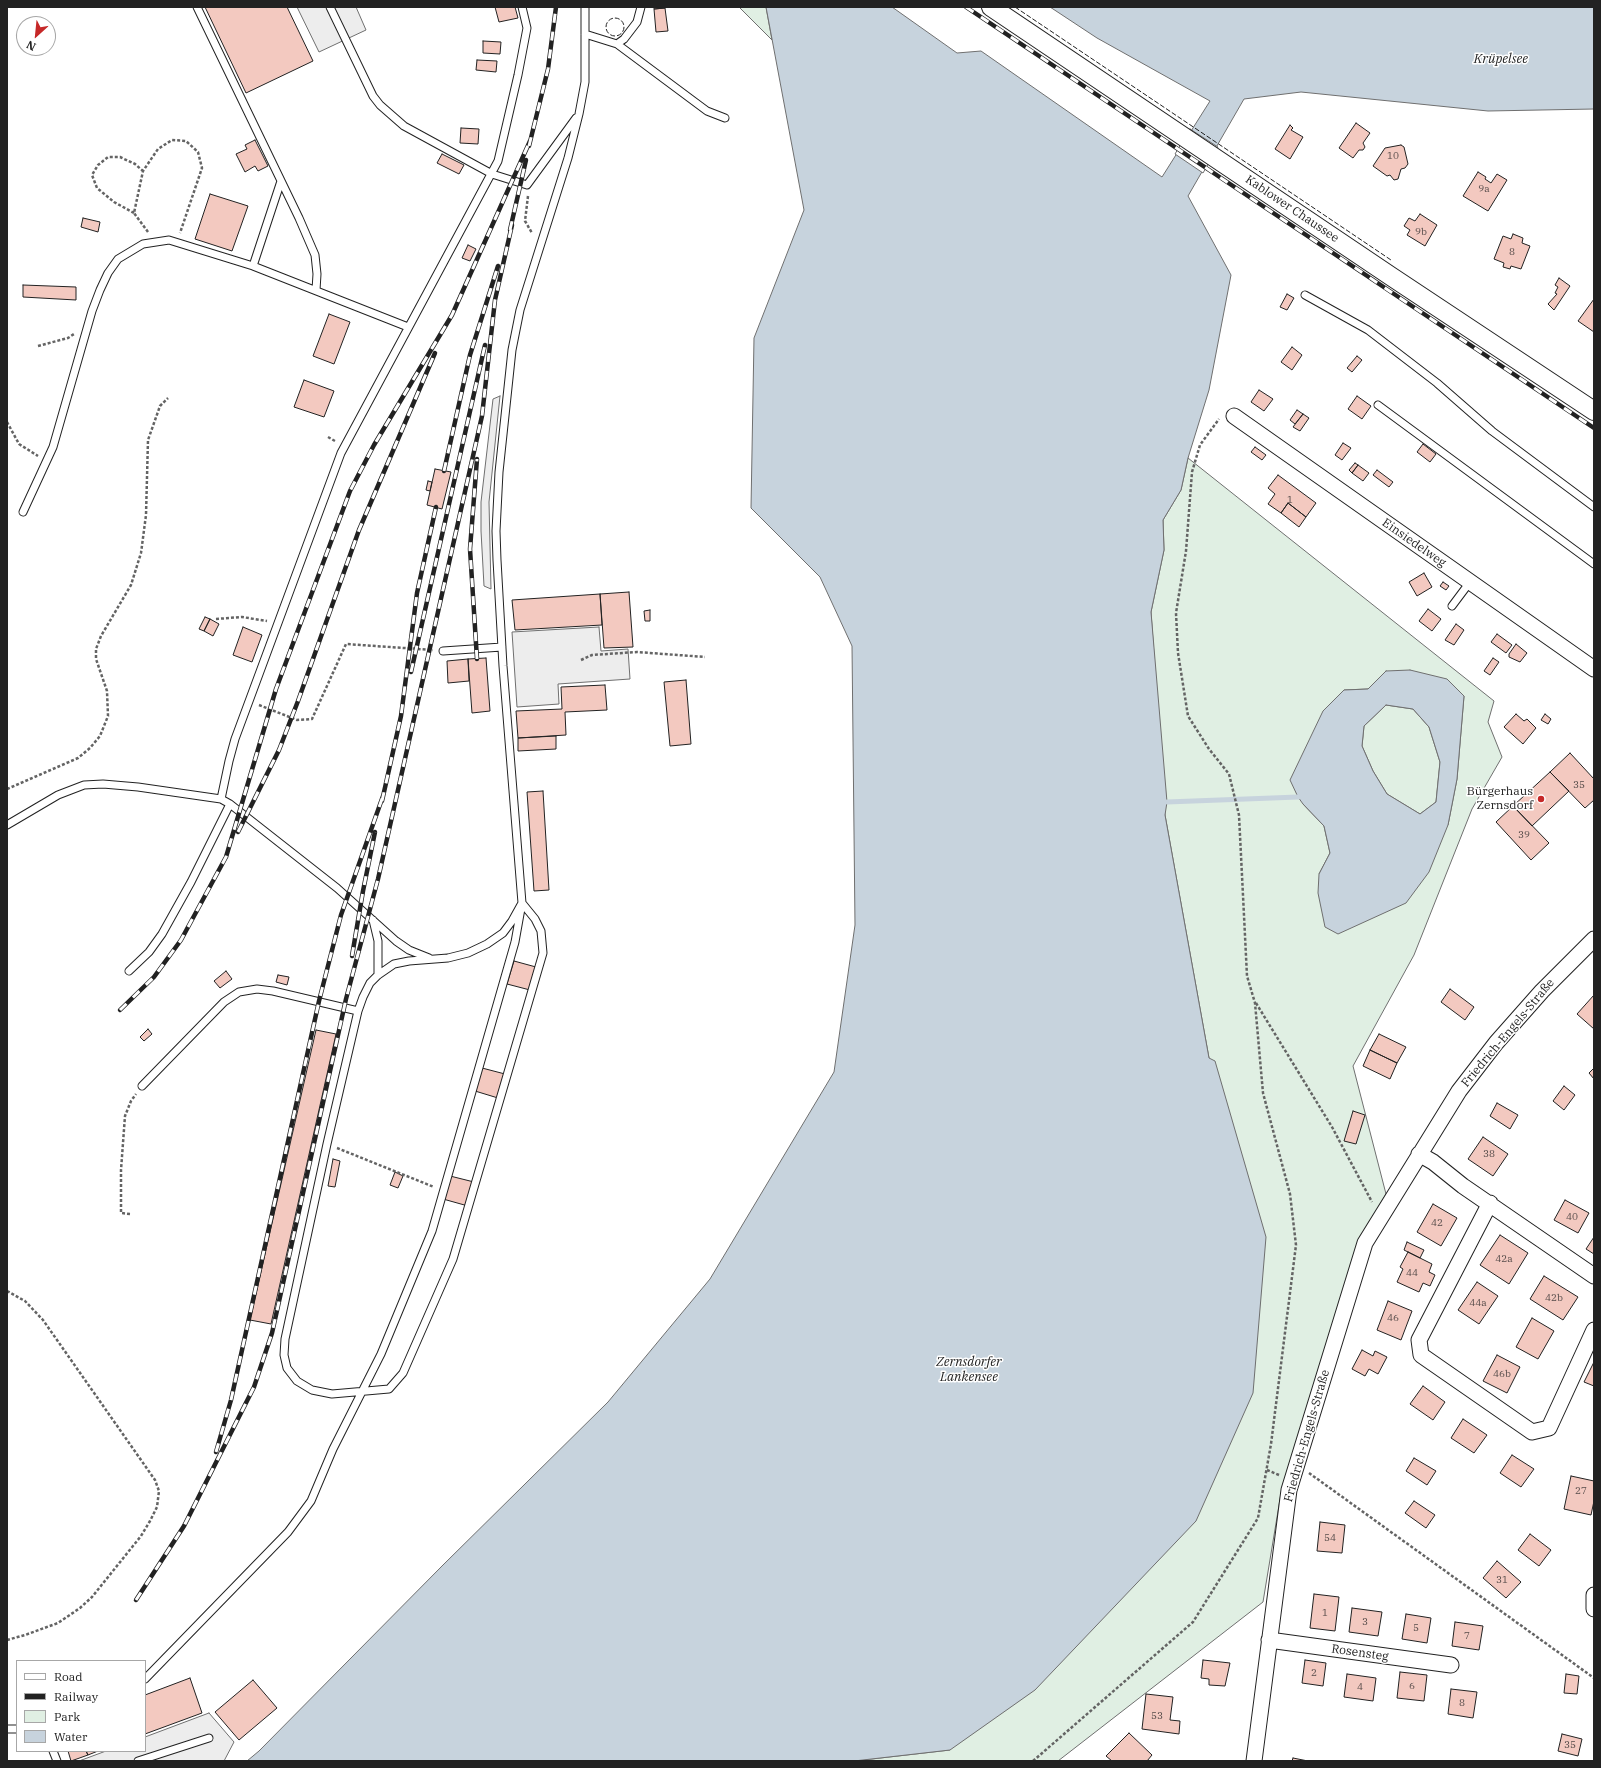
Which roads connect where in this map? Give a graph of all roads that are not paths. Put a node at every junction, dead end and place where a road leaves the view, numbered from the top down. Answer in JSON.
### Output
{"nodes":[{"id":1,"x":197,"y":7,"type":"edge"},
{"id":2,"x":330,"y":7,"type":"edge"},
{"id":3,"x":522,"y":7,"type":"edge"},
{"id":4,"x":586,"y":7,"type":"edge"},
{"id":5,"x":641,"y":7,"type":"edge"},
{"id":6,"x":990,"y":7,"type":"edge"},
{"id":7,"x":585,"y":34,"type":"junction"},
{"id":8,"x":617,"y":44,"type":"junction"},
{"id":9,"x":579,"y":114,"type":"junction"},
{"id":10,"x":725,"y":118,"type":"dead end"},
{"id":11,"x":492,"y":174,"type":"junction"},
{"id":12,"x":281,"y":181,"type":"junction"},
{"id":13,"x":253,"y":266,"type":"junction"},
{"id":14,"x":316,"y":290,"type":"junction"},
{"id":15,"x":1305,"y":295,"type":"dead end"},
{"id":16,"x":408,"y":327,"type":"junction"},
{"id":17,"x":1378,"y":405,"type":"dead end"},
{"id":18,"x":1594,"y":410,"type":"edge"},
{"id":19,"x":1234,"y":416,"type":"road end"},
{"id":20,"x":1594,"y":507,"type":"edge"},
{"id":21,"x":23,"y":512,"type":"dead end"},
{"id":22,"x":1594,"y":564,"type":"edge"},
{"id":23,"x":1470,"y":582,"type":"junction"},
{"id":24,"x":1452,"y":606,"type":"dead end"},
{"id":25,"x":502,"y":647,"type":"junction"},
{"id":26,"x":443,"y":651,"type":"road end"},
{"id":27,"x":1594,"y":669,"type":"edge"},
{"id":28,"x":221,"y":799,"type":"junction"},
{"id":29,"x":230,"y":804,"type":"junction"},
{"id":30,"x":7,"y":825,"type":"edge"},
{"id":31,"x":522,"y":903,"type":"junction"},
{"id":32,"x":373,"y":920,"type":"junction"},
{"id":33,"x":1594,"y":939,"type":"edge"},
{"id":34,"x":431,"y":959,"type":"junction"},
{"id":35,"x":129,"y":971,"type":"dead end"},
{"id":36,"x":378,"y":974,"type":"junction"},
{"id":37,"x":358,"y":1011,"type":"junction"},
{"id":38,"x":142,"y":1086,"type":"road end"},
{"id":39,"x":1419,"y":1154,"type":"junction"},
{"id":40,"x":1490,"y":1203,"type":"junction"},
{"id":41,"x":1594,"y":1276,"type":"edge"},
{"id":42,"x":1594,"y":1330,"type":"edge"},
{"id":43,"x":363,"y":1392,"type":"junction"},
{"id":44,"x":1594,"y":1595,"type":"edge"},
{"id":45,"x":1594,"y":1609,"type":"edge"},
{"id":46,"x":1270,"y":1640,"type":"junction"},
{"id":47,"x":1451,"y":1665,"type":"dead end"},
{"id":48,"x":146,"y":1677,"type":"edge"},
{"id":49,"x":209,"y":1738,"type":"dead end"},
{"id":50,"x":138,"y":1761,"type":"edge"},
{"id":51,"x":1254,"y":1761,"type":"edge"}],
"edges":[{"from":1,"to":12,"type":"lane"},
{"from":2,"to":11,"type":"lane"},
{"from":3,"to":11,"type":"lane"},
{"from":4,"to":7,"type":"lane"},
{"from":5,"to":8,"type":"lane"},
{"from":6,"to":18,"type":"street","name":"Kablower Chaussee"},
{"from":7,"to":8,"type":"lane"},
{"from":7,"to":9,"type":"lane"},
{"from":8,"to":10,"type":"lane"},
{"from":9,"to":11,"type":"lane"},
{"from":9,"to":25,"type":"lane"},
{"from":11,"to":16,"type":"lane"},
{"from":12,"to":13,"type":"lane"},
{"from":12,"to":14,"type":"lane"},
{"from":13,"to":14,"type":"lane"},
{"from":13,"to":21,"type":"lane"},
{"from":14,"to":16,"type":"lane"},
{"from":15,"to":20,"type":"lane"},
{"from":16,"to":28,"type":"lane"},
{"from":17,"to":22,"type":"lane"},
{"from":19,"to":23,"type":"street","name":"Einsiedelweg"},
{"from":23,"to":24,"type":"lane"},
{"from":23,"to":27,"type":"street","name":"Einsiedelweg"},
{"from":25,"to":26,"type":"lane"},
{"from":25,"to":31,"type":"lane"},
{"from":28,"to":29,"type":"lane"},
{"from":28,"to":30,"type":"lane"},
{"from":29,"to":32,"type":"lane"},
{"from":29,"to":35,"type":"lane"},
{"from":31,"to":34,"type":"lane"},
{"from":31,"to":43,"type":"lane"},
{"from":31,"to":43,"type":"lane"},
{"from":32,"to":34,"type":"lane"},
{"from":32,"to":36,"type":"lane"},
{"from":33,"to":39,"type":"street","name":"Friedrich-Engels-Straße"},
{"from":34,"to":36,"type":"lane"},
{"from":36,"to":37,"type":"lane"},
{"from":37,"to":38,"type":"lane"},
{"from":37,"to":43,"type":"lane"},
{"from":39,"to":40,"type":"street"},
{"from":39,"to":46,"type":"street","name":"Friedrich-Engels-Straße"},
{"from":40,"to":41,"type":"street"},
{"from":40,"to":42,"type":"street"},
{"from":43,"to":48,"type":"lane"},
{"from":44,"to":45,"type":"street"},
{"from":46,"to":47,"type":"street","name":"Rosensteg"},
{"from":46,"to":51,"type":"street","name":"Friedrich-Engels-Straße"},
{"from":49,"to":50,"type":"lane"}]}
